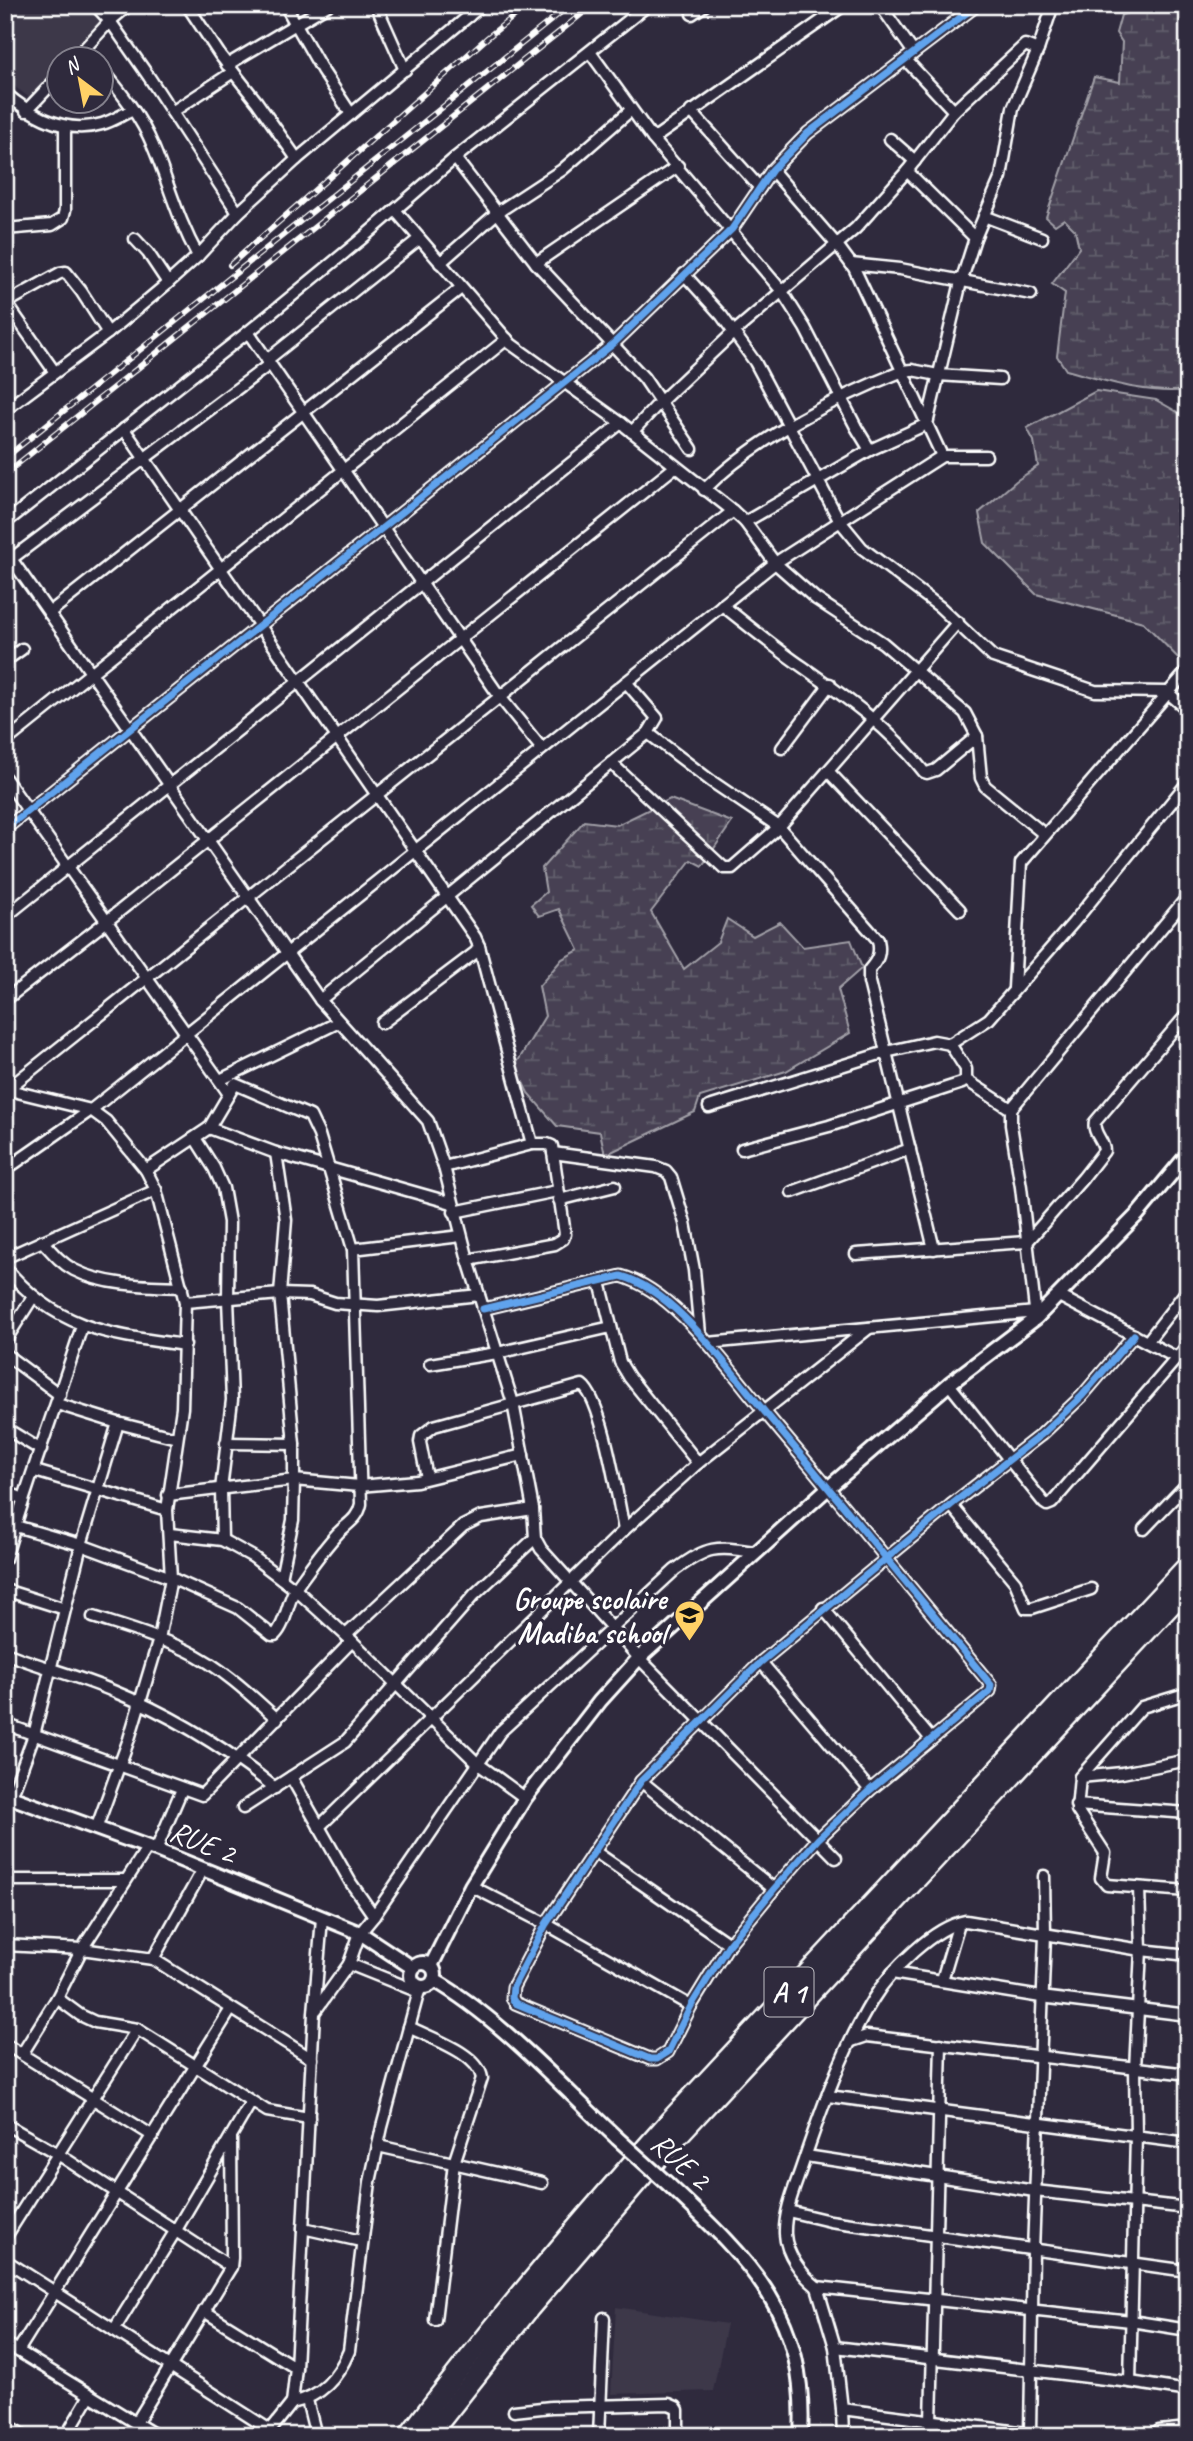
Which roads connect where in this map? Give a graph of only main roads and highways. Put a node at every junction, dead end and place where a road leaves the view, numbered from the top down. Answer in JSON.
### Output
{"nodes":[{"id":1,"x":1188,"y":1564,"type":"edge"},
{"id":2,"x":1188,"y":1587,"type":"edge"},
{"id":3,"x":408,"y":2436,"type":"edge"},
{"id":4,"x":429,"y":2436,"type":"edge"}],
"edges":[{"from":1,"to":3,"type":"highway","number":"A 1"},
{"from":2,"to":4,"type":"highway","number":"A 1"}]}
